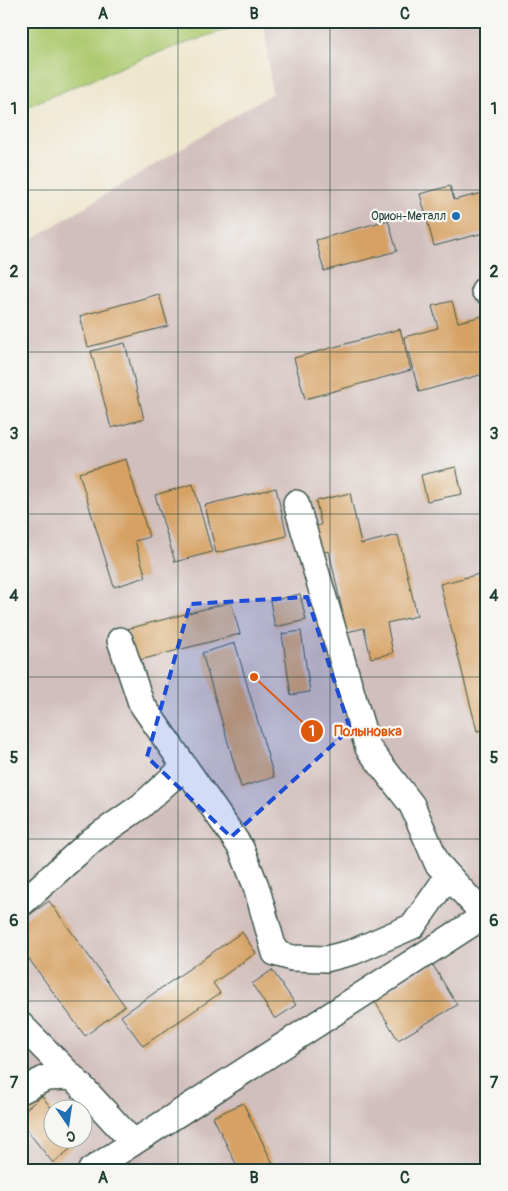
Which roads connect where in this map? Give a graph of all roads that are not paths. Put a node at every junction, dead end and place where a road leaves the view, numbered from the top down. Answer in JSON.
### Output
{"nodes":[{"id":1,"x":296,"y":503,"type":"dead end"},
{"id":2,"x":120,"y":640,"type":"dead end"},
{"id":3,"x":184,"y":767,"type":"junction"},
{"id":4,"x":448,"y":876,"type":"junction"},
{"id":5,"x":21,"y":904,"type":"edge"},
{"id":6,"x":486,"y":915,"type":"edge"},
{"id":7,"x":21,"y":1026,"type":"edge"},
{"id":8,"x":72,"y":1077,"type":"junction"},
{"id":9,"x":21,"y":1092,"type":"edge"},
{"id":10,"x":133,"y":1142,"type":"junction"},
{"id":11,"x":90,"y":1170,"type":"edge"}],
"edges":[{"from":1,"to":4,"type":"street"},
{"from":2,"to":3,"type":"street"},
{"from":3,"to":4,"type":"street"},
{"from":3,"to":5,"type":"street"},
{"from":4,"to":6,"type":"street"},
{"from":6,"to":10,"type":"street"},
{"from":7,"to":8,"type":"street"},
{"from":8,"to":9,"type":"street"},
{"from":8,"to":10,"type":"street"},
{"from":10,"to":11,"type":"street"}]}
